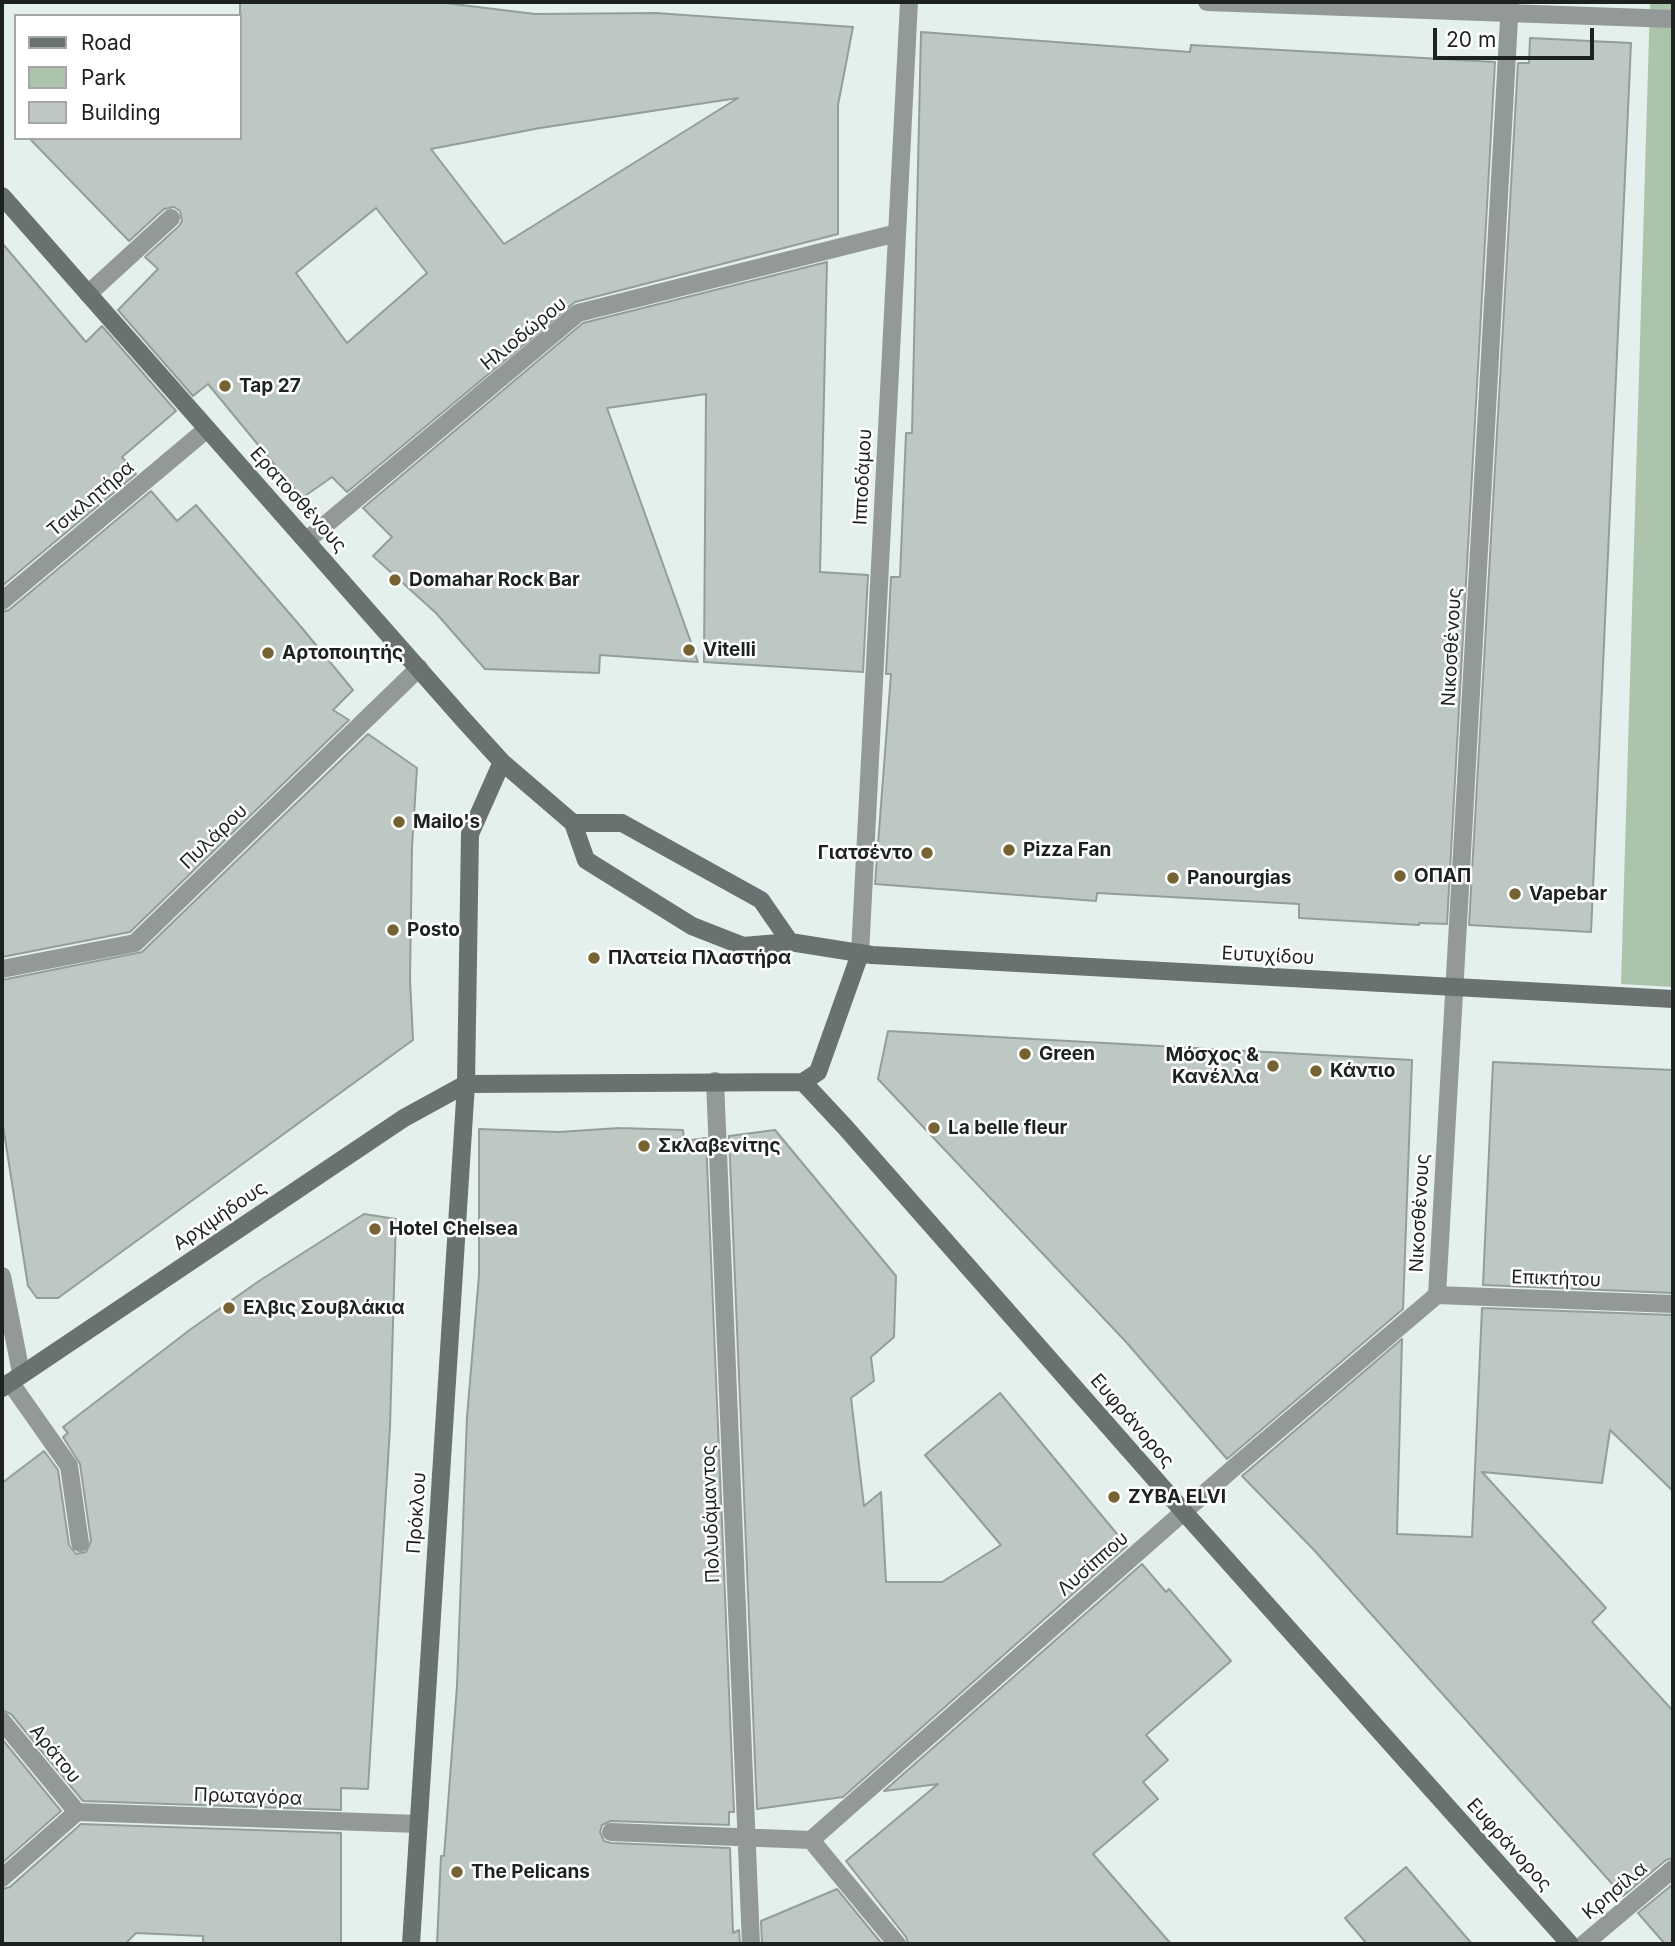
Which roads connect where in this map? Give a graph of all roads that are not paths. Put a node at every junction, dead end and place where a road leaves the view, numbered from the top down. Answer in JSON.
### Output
{"nodes":[{"id":1,"x":909,"y":2,"type":"edge"},
{"id":2,"x":1207,"y":2,"type":"edge"},
{"id":3,"x":1509,"y":7,"type":"edge"},
{"id":4,"x":1673,"y":19,"type":"edge"},
{"id":5,"x":2,"y":196,"type":"edge"},
{"id":6,"x":171,"y":218,"type":"dead end"},
{"id":7,"x":897,"y":233,"type":"junction"},
{"id":8,"x":88,"y":294,"type":"junction"},
{"id":9,"x":207,"y":429,"type":"junction"},
{"id":10,"x":306,"y":541,"type":"junction"},
{"id":11,"x":2,"y":601,"type":"edge"},
{"id":12,"x":419,"y":668,"type":"junction"},
{"id":13,"x":502,"y":762,"type":"junction"},
{"id":14,"x":573,"y":823,"type":"junction"},
{"id":15,"x":790,"y":942,"type":"junction"},
{"id":16,"x":860,"y":954,"type":"junction"},
{"id":17,"x":2,"y":968,"type":"edge"},
{"id":18,"x":1454,"y":987,"type":"junction"},
{"id":19,"x":1673,"y":999,"type":"edge"},
{"id":20,"x":715,"y":1081,"type":"junction"},
{"id":21,"x":803,"y":1082,"type":"junction"},
{"id":22,"x":466,"y":1084,"type":"junction"},
{"id":23,"x":2,"y":1276,"type":"edge"},
{"id":24,"x":1437,"y":1295,"type":"junction"},
{"id":25,"x":1673,"y":1304,"type":"edge"},
{"id":26,"x":11,"y":1381,"type":"edge"},
{"id":27,"x":1184,"y":1512,"type":"junction"},
{"id":28,"x":80,"y":1543,"type":"dead end"},
{"id":29,"x":2,"y":1721,"type":"edge"},
{"id":30,"x":77,"y":1812,"type":"junction"},
{"id":31,"x":418,"y":1824,"type":"junction"},
{"id":32,"x":611,"y":1832,"type":"dead end"},
{"id":33,"x":745,"y":1837,"type":"junction"},
{"id":34,"x":811,"y":1840,"type":"junction"},
{"id":35,"x":1673,"y":1870,"type":"edge"},
{"id":36,"x":2,"y":1878,"type":"edge"},
{"id":37,"x":411,"y":1944,"type":"edge"},
{"id":38,"x":751,"y":1944,"type":"edge"},
{"id":39,"x":897,"y":1944,"type":"edge"},
{"id":40,"x":1570,"y":1944,"type":"edge"},
{"id":41,"x":1584,"y":1944,"type":"edge"}],
"edges":[{"from":1,"to":7,"type":"street","name":"Ιπποδάμου"},
{"from":2,"to":3,"type":"street"},
{"from":3,"to":4,"type":"street"},
{"from":3,"to":18,"type":"street","name":"Νικοσθένους"},
{"from":5,"to":8,"type":"street","name":"Ερατοσθένους"},
{"from":6,"to":8,"type":"street"},
{"from":7,"to":10,"type":"street","name":"Ηλιοδώρου"},
{"from":7,"to":16,"type":"street","name":"Ιπποδάμου"},
{"from":8,"to":9,"type":"street","name":"Ερατοσθένους"},
{"from":9,"to":10,"type":"street","name":"Ερατοσθένους"},
{"from":9,"to":11,"type":"street","name":"Τσικλητήρα"},
{"from":10,"to":12,"type":"street","name":"Ερατοσθένους"},
{"from":12,"to":13,"type":"street","name":"Ερατοσθένους"},
{"from":12,"to":17,"type":"street","name":"Πυλάρου"},
{"from":13,"to":14,"type":"street","name":"Ερατοσθένους"},
{"from":13,"to":22,"type":"street"},
{"from":14,"to":15,"type":"street"},
{"from":14,"to":15,"type":"street","name":"Ερατοσθένους"},
{"from":15,"to":16,"type":"street","name":"Ερατοσθένους"},
{"from":16,"to":18,"type":"street","name":"Ευτυχίδου"},
{"from":16,"to":21,"type":"street"},
{"from":18,"to":19,"type":"street","name":"Ευτυχίδου"},
{"from":18,"to":24,"type":"street","name":"Νικοσθένους"},
{"from":20,"to":21,"type":"street"},
{"from":20,"to":22,"type":"street"},
{"from":20,"to":33,"type":"street","name":"Πολυδάμαντος"},
{"from":21,"to":27,"type":"street","name":"Ευφράνορος"},
{"from":22,"to":26,"type":"street","name":"Αρχιμήδους"},
{"from":22,"to":31,"type":"street","name":"Πρόκλου"},
{"from":23,"to":26,"type":"street"},
{"from":24,"to":25,"type":"street","name":"Επικτήτου"},
{"from":24,"to":27,"type":"street","name":"Λυσίππου"},
{"from":26,"to":28,"type":"street"},
{"from":27,"to":34,"type":"street","name":"Λυσίππου"},
{"from":27,"to":40,"type":"street","name":"Ευφράνορος"},
{"from":29,"to":30,"type":"street","name":"Αράτου"},
{"from":30,"to":31,"type":"street","name":"Πρωταγόρα"},
{"from":30,"to":36,"type":"street"},
{"from":31,"to":37,"type":"street","name":"Πρόκλου"},
{"from":32,"to":33,"type":"street"},
{"from":33,"to":34,"type":"street"},
{"from":33,"to":38,"type":"street","name":"Πολυδάμαντος"},
{"from":34,"to":39,"type":"street"},
{"from":35,"to":41,"type":"street","name":"Κρησίλα"}]}
